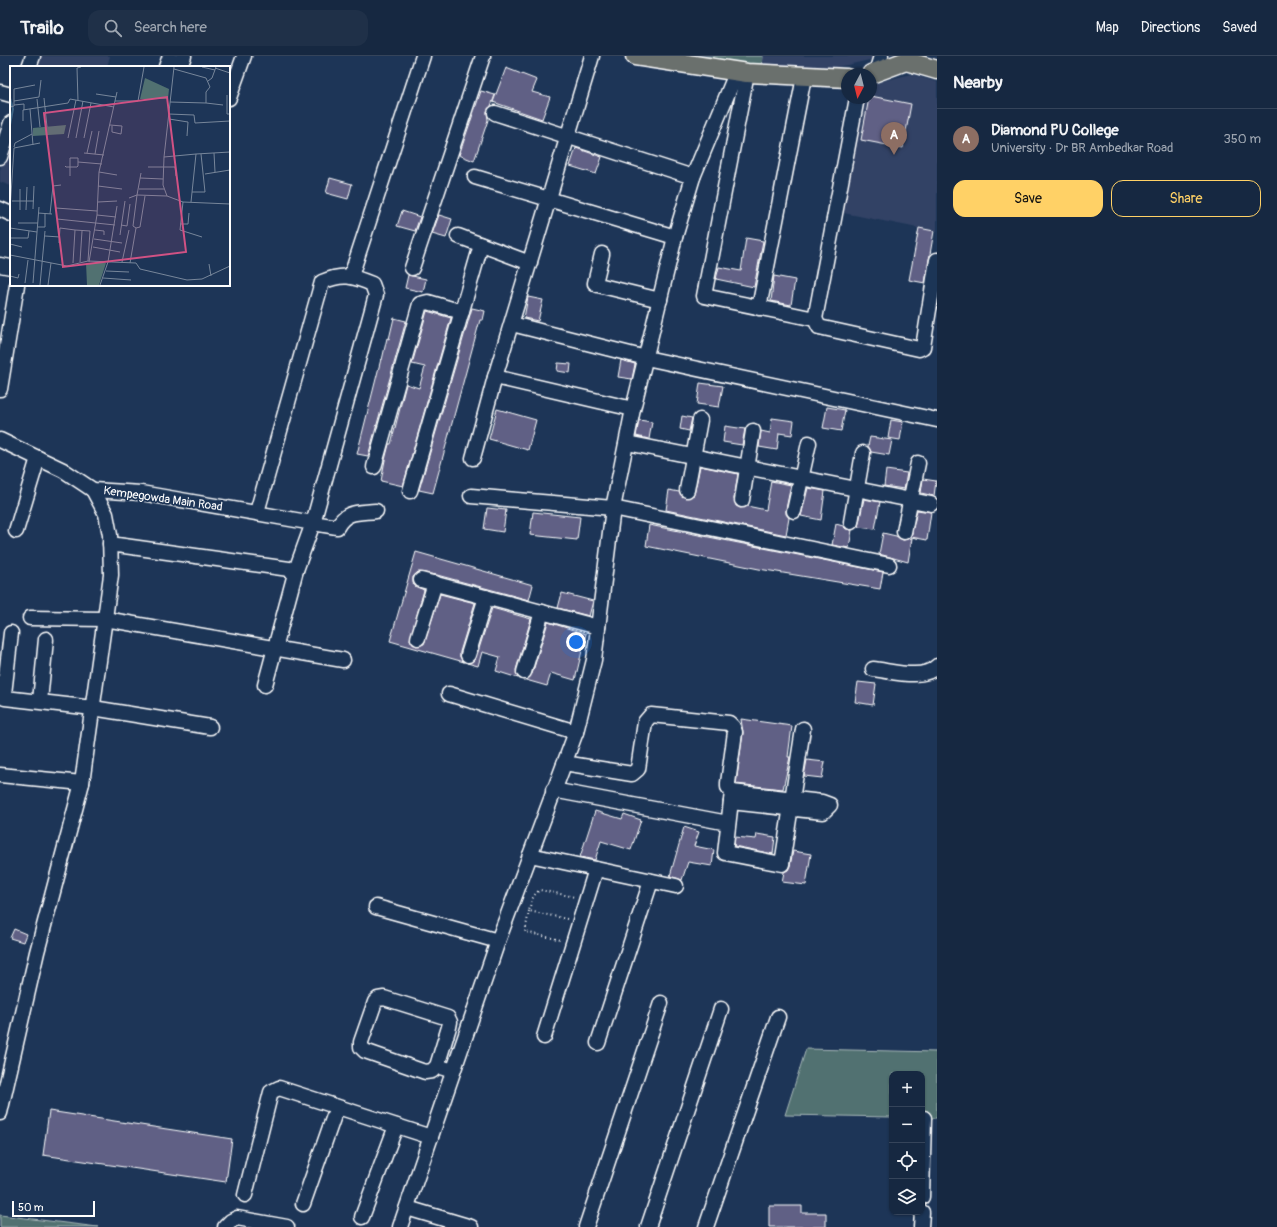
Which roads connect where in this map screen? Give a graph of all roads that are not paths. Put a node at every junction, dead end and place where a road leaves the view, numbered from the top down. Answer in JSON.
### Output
{"nodes":[{"id":1,"x":33,"y":56,"type":"edge"},
{"id":2,"x":170,"y":56,"type":"edge"},
{"id":3,"x":184,"y":56,"type":"edge"},
{"id":4,"x":244,"y":56,"type":"edge"},
{"id":5,"x":423,"y":56,"type":"edge"},
{"id":6,"x":483,"y":56,"type":"edge"},
{"id":7,"x":592,"y":56,"type":"edge"},
{"id":8,"x":635,"y":56,"type":"edge"},
{"id":9,"x":29,"y":66,"type":"edge"},
{"id":10,"x":166,"y":66,"type":"edge"},
{"id":11,"x":180,"y":66,"type":"edge"},
{"id":12,"x":876,"y":68,"type":"edge"},
{"id":13,"x":937,"y":70,"type":"edge"},
{"id":14,"x":742,"y":72,"type":"junction"},
{"id":15,"x":804,"y":77,"type":"junction"},
{"id":16,"x":841,"y":78,"type":"edge"},
{"id":17,"x":0,"y":92,"type":"edge"},
{"id":18,"x":230,"y":95,"type":"edge"},
{"id":19,"x":10,"y":96,"type":"edge"},
{"id":20,"x":856,"y":104,"type":"edge"},
{"id":21,"x":496,"y":113,"type":"dead end"},
{"id":22,"x":10,"y":126,"type":"edge"},
{"id":23,"x":568,"y":135,"type":"junction"},
{"id":24,"x":0,"y":157,"type":"edge"},
{"id":25,"x":475,"y":177,"type":"dead end"},
{"id":26,"x":693,"y":177,"type":"junction"},
{"id":27,"x":549,"y":199,"type":"junction"},
{"id":28,"x":0,"y":209,"type":"edge"},
{"id":29,"x":10,"y":214,"type":"edge"},
{"id":30,"x":458,"y":236,"type":"dead end"},
{"id":31,"x":675,"y":238,"type":"junction"},
{"id":32,"x":481,"y":245,"type":"junction"},
{"id":33,"x":602,"y":254,"type":"dead end"},
{"id":34,"x":937,"y":260,"type":"edge"},
{"id":35,"x":530,"y":263,"type":"junction"},
{"id":36,"x":0,"y":265,"type":"edge"},
{"id":37,"x":10,"y":268,"type":"edge"},
{"id":38,"x":412,"y":268,"type":"dead end"},
{"id":39,"x":351,"y":276,"type":"junction"},
{"id":40,"x":935,"y":279,"type":"edge"},
{"id":41,"x":17,"y":286,"type":"edge"},
{"id":42,"x":660,"y":300,"type":"junction"},
{"id":43,"x":759,"y":308,"type":"junction"},
{"id":44,"x":462,"y":312,"type":"junction"},
{"id":45,"x":815,"y":319,"type":"junction"},
{"id":46,"x":512,"y":324,"type":"junction"},
{"id":47,"x":646,"y":358,"type":"junction"},
{"id":48,"x":495,"y":377,"type":"junction"},
{"id":49,"x":0,"y":389,"type":"edge"},
{"id":50,"x":633,"y":409,"type":"junction"},
{"id":51,"x":700,"y":420,"type":"dead end"},
{"id":52,"x":937,"y":420,"type":"edge"},
{"id":53,"x":753,"y":431,"type":"dead end"},
{"id":54,"x":0,"y":440,"type":"edge"},
{"id":55,"x":627,"y":443,"type":"junction"},
{"id":56,"x":809,"y":443,"type":"dead end"},
{"id":57,"x":863,"y":453,"type":"dead end"},
{"id":58,"x":693,"y":456,"type":"junction"},
{"id":59,"x":38,"y":458,"type":"junction"},
{"id":60,"x":473,"y":458,"type":"dead end"},
{"id":61,"x":918,"y":463,"type":"dead end"},
{"id":62,"x":374,"y":467,"type":"dead end"},
{"id":63,"x":747,"y":467,"type":"junction"},
{"id":64,"x":801,"y":478,"type":"junction"},
{"id":65,"x":857,"y":489,"type":"junction"},
{"id":66,"x":93,"y":490,"type":"junction"},
{"id":67,"x":687,"y":490,"type":"dead end"},
{"id":68,"x":410,"y":491,"type":"dead end"},
{"id":69,"x":471,"y":496,"type":"dead end"},
{"id":70,"x":742,"y":500,"type":"dead end"},
{"id":71,"x":911,"y":500,"type":"junction"},
{"id":72,"x":931,"y":504,"type":"dead end"},
{"id":73,"x":613,"y":508,"type":"junction"},
{"id":74,"x":376,"y":511,"type":"dead end"},
{"id":75,"x":794,"y":511,"type":"dead end"},
{"id":76,"x":257,"y":512,"type":"junction"},
{"id":77,"x":851,"y":522,"type":"dead end"},
{"id":78,"x":313,"y":523,"type":"junction"},
{"id":79,"x":16,"y":531,"type":"dead end"},
{"id":80,"x":904,"y":532,"type":"dead end"},
{"id":81,"x":110,"y":544,"type":"junction"},
{"id":82,"x":889,"y":565,"type":"dead end"},
{"id":83,"x":296,"y":570,"type":"junction"},
{"id":84,"x":486,"y":597,"type":"junction"},
{"id":85,"x":542,"y":612,"type":"junction"},
{"id":86,"x":30,"y":618,"type":"dead end"},
{"id":87,"x":105,"y":618,"type":"junction"},
{"id":88,"x":598,"y":628,"type":"junction"},
{"id":89,"x":11,"y":633,"type":"dead end"},
{"id":90,"x":418,"y":638,"type":"dead end"},
{"id":91,"x":46,"y":639,"type":"dead end"},
{"id":92,"x":275,"y":648,"type":"junction"},
{"id":93,"x":468,"y":655,"type":"dead end"},
{"id":94,"x":343,"y":660,"type":"dead end"},
{"id":95,"x":937,"y":666,"type":"edge"},
{"id":96,"x":873,"y":669,"type":"dead end"},
{"id":97,"x":524,"y":672,"type":"dead end"},
{"id":98,"x":265,"y":685,"type":"dead end"},
{"id":99,"x":450,"y":694,"type":"dead end"},
{"id":100,"x":40,"y":701,"type":"junction"},
{"id":101,"x":93,"y":708,"type":"junction"},
{"id":102,"x":210,"y":728,"type":"dead end"},
{"id":103,"x":803,"y":729,"type":"dead end"},
{"id":104,"x":576,"y":732,"type":"junction"},
{"id":105,"x":564,"y":763,"type":"junction"},
{"id":106,"x":0,"y":775,"type":"edge"},
{"id":107,"x":82,"y":784,"type":"junction"},
{"id":108,"x":553,"y":790,"type":"junction"},
{"id":109,"x":732,"y":797,"type":"junction"},
{"id":110,"x":792,"y":804,"type":"junction"},
{"id":111,"x":728,"y":823,"type":"junction"},
{"id":112,"x":530,"y":855,"type":"junction"},
{"id":113,"x":596,"y":869,"type":"junction"},
{"id":114,"x":651,"y":881,"type":"junction"},
{"id":115,"x":676,"y":886,"type":"dead end"},
{"id":116,"x":376,"y":907,"type":"dead end"},
{"id":117,"x":498,"y":941,"type":"junction"},
{"id":118,"x":661,"y":1004,"type":"dead end"},
{"id":119,"x":721,"y":1009,"type":"dead end"},
{"id":120,"x":778,"y":1017,"type":"dead end"},
{"id":121,"x":544,"y":1037,"type":"dead end"},
{"id":122,"x":598,"y":1043,"type":"dead end"},
{"id":123,"x":5,"y":1063,"type":"edge"},
{"id":124,"x":437,"y":1066,"type":"junction"},
{"id":125,"x":454,"y":1072,"type":"junction"},
{"id":126,"x":2,"y":1099,"type":"edge"},
{"id":127,"x":337,"y":1107,"type":"junction"},
{"id":128,"x":0,"y":1113,"type":"edge"},
{"id":129,"x":396,"y":1126,"type":"junction"},
{"id":130,"x":431,"y":1137,"type":"junction"},
{"id":131,"x":923,"y":1143,"type":"edge"},
{"id":132,"x":922,"y":1179,"type":"edge"},
{"id":133,"x":245,"y":1195,"type":"dead end"},
{"id":134,"x":303,"y":1204,"type":"dead end"},
{"id":135,"x":407,"y":1208,"type":"junction"},
{"id":136,"x":922,"y":1215,"type":"edge"},
{"id":137,"x":362,"y":1217,"type":"dead end"},
{"id":138,"x":225,"y":1227,"type":"edge"},
{"id":139,"x":287,"y":1227,"type":"edge"},
{"id":140,"x":400,"y":1227,"type":"edge"},
{"id":141,"x":471,"y":1227,"type":"edge"},
{"id":142,"x":586,"y":1227,"type":"edge"},
{"id":143,"x":648,"y":1227,"type":"edge"},
{"id":144,"x":706,"y":1227,"type":"edge"},
{"id":145,"x":921,"y":1227,"type":"edge"}],
"edges":[{"from":1,"to":9,"type":"street"},
{"from":2,"to":10,"type":"street"},
{"from":3,"to":11,"type":"street"},
{"from":4,"to":18,"type":"street"},
{"from":5,"to":39,"type":"street"},
{"from":6,"to":38,"type":"street"},
{"from":7,"to":23,"type":"street"},
{"from":8,"to":14,"type":"main road"},
{"from":12,"to":13,"type":"main road"},
{"from":14,"to":15,"type":"main road"},
{"from":14,"to":26,"type":"street"},
{"from":14,"to":43,"type":"street"},
{"from":15,"to":16,"type":"main road"},
{"from":15,"to":43,"type":"street"},
{"from":17,"to":19,"type":"street"},
{"from":20,"to":45,"type":"street"},
{"from":21,"to":23,"type":"street"},
{"from":22,"to":24,"type":"street"},
{"from":23,"to":26,"type":"street"},
{"from":23,"to":27,"type":"street"},
{"from":25,"to":27,"type":"street"},
{"from":26,"to":31,"type":"street"},
{"from":27,"to":31,"type":"street"},
{"from":27,"to":35,"type":"street"},
{"from":28,"to":29,"type":"street"},
{"from":30,"to":32,"type":"street"},
{"from":31,"to":42,"type":"street"},
{"from":32,"to":35,"type":"street"},
{"from":32,"to":44,"type":"street"},
{"from":33,"to":42,"type":"street"},
{"from":34,"to":40,"type":"street"},
{"from":35,"to":46,"type":"street"},
{"from":36,"to":37,"type":"street"},
{"from":39,"to":76,"type":"street"},
{"from":39,"to":78,"type":"street"},
{"from":40,"to":45,"type":"street"},
{"from":41,"to":49,"type":"street"},
{"from":42,"to":47,"type":"street"},
{"from":43,"to":45,"type":"street"},
{"from":44,"to":62,"type":"street"},
{"from":44,"to":68,"type":"street"},
{"from":46,"to":47,"type":"street"},
{"from":46,"to":48,"type":"street"},
{"from":47,"to":50,"type":"street"},
{"from":47,"to":52,"type":"street"},
{"from":48,"to":50,"type":"street"},
{"from":48,"to":60,"type":"street"},
{"from":50,"to":55,"type":"street"},
{"from":51,"to":58,"type":"street"},
{"from":53,"to":63,"type":"street"},
{"from":54,"to":59,"type":"street","name":"Kempegowda Main Road"},
{"from":55,"to":58,"type":"street"},
{"from":55,"to":73,"type":"street"},
{"from":56,"to":64,"type":"street"},
{"from":57,"to":65,"type":"street"},
{"from":58,"to":63,"type":"street"},
{"from":58,"to":67,"type":"street"},
{"from":59,"to":66,"type":"street","name":"Kempegowda Main Road"},
{"from":59,"to":79,"type":"street"},
{"from":61,"to":71,"type":"street"},
{"from":63,"to":64,"type":"street"},
{"from":63,"to":70,"type":"street"},
{"from":64,"to":65,"type":"street"},
{"from":64,"to":75,"type":"street"},
{"from":65,"to":71,"type":"street"},
{"from":65,"to":77,"type":"street"},
{"from":66,"to":76,"type":"street","name":"Kempegowda Main Road"},
{"from":66,"to":81,"type":"street"},
{"from":69,"to":73,"type":"street"},
{"from":71,"to":72,"type":"street"},
{"from":71,"to":80,"type":"street"},
{"from":73,"to":82,"type":"street"},
{"from":73,"to":88,"type":"street"},
{"from":74,"to":78,"type":"street","name":"Kempegowda Main Road"},
{"from":76,"to":78,"type":"street","name":"Kempegowda Main Road"},
{"from":78,"to":83,"type":"street"},
{"from":81,"to":83,"type":"street"},
{"from":81,"to":87,"type":"street"},
{"from":83,"to":92,"type":"street"},
{"from":84,"to":85,"type":"street"},
{"from":84,"to":90,"type":"street"},
{"from":84,"to":93,"type":"street"},
{"from":85,"to":88,"type":"street"},
{"from":85,"to":97,"type":"street"},
{"from":86,"to":87,"type":"street"},
{"from":87,"to":92,"type":"street"},
{"from":87,"to":101,"type":"street"},
{"from":88,"to":104,"type":"street"},
{"from":89,"to":100,"type":"street"},
{"from":91,"to":100,"type":"street"},
{"from":92,"to":94,"type":"street"},
{"from":92,"to":98,"type":"street"},
{"from":95,"to":96,"type":"street"},
{"from":99,"to":104,"type":"street"},
{"from":100,"to":101,"type":"street"},
{"from":101,"to":102,"type":"street"},
{"from":101,"to":107,"type":"street"},
{"from":103,"to":110,"type":"street"},
{"from":104,"to":105,"type":"street"},
{"from":105,"to":108,"type":"street"},
{"from":105,"to":109,"type":"street"},
{"from":106,"to":107,"type":"street"},
{"from":107,"to":123,"type":"street"},
{"from":108,"to":111,"type":"street"},
{"from":108,"to":112,"type":"street"},
{"from":109,"to":110,"type":"street"},
{"from":109,"to":111,"type":"street"},
{"from":110,"to":111,"type":"street"},
{"from":112,"to":113,"type":"street"},
{"from":112,"to":117,"type":"street"},
{"from":113,"to":114,"type":"street"},
{"from":113,"to":121,"type":"street"},
{"from":114,"to":115,"type":"street"},
{"from":114,"to":122,"type":"street"},
{"from":116,"to":117,"type":"street"},
{"from":117,"to":125,"type":"street"},
{"from":118,"to":142,"type":"street"},
{"from":119,"to":143,"type":"street"},
{"from":120,"to":144,"type":"street"},
{"from":123,"to":126,"type":"street"},
{"from":124,"to":124,"type":"street"},
{"from":124,"to":125,"type":"street"},
{"from":125,"to":130,"type":"street"},
{"from":126,"to":128,"type":"street"},
{"from":127,"to":129,"type":"street"},
{"from":127,"to":133,"type":"street"},
{"from":127,"to":134,"type":"street"},
{"from":129,"to":130,"type":"street"},
{"from":129,"to":137,"type":"street"},
{"from":130,"to":135,"type":"street"},
{"from":131,"to":132,"type":"street"},
{"from":135,"to":140,"type":"street"},
{"from":135,"to":141,"type":"street"},
{"from":136,"to":145,"type":"street"},
{"from":138,"to":139,"type":"street"}]}
